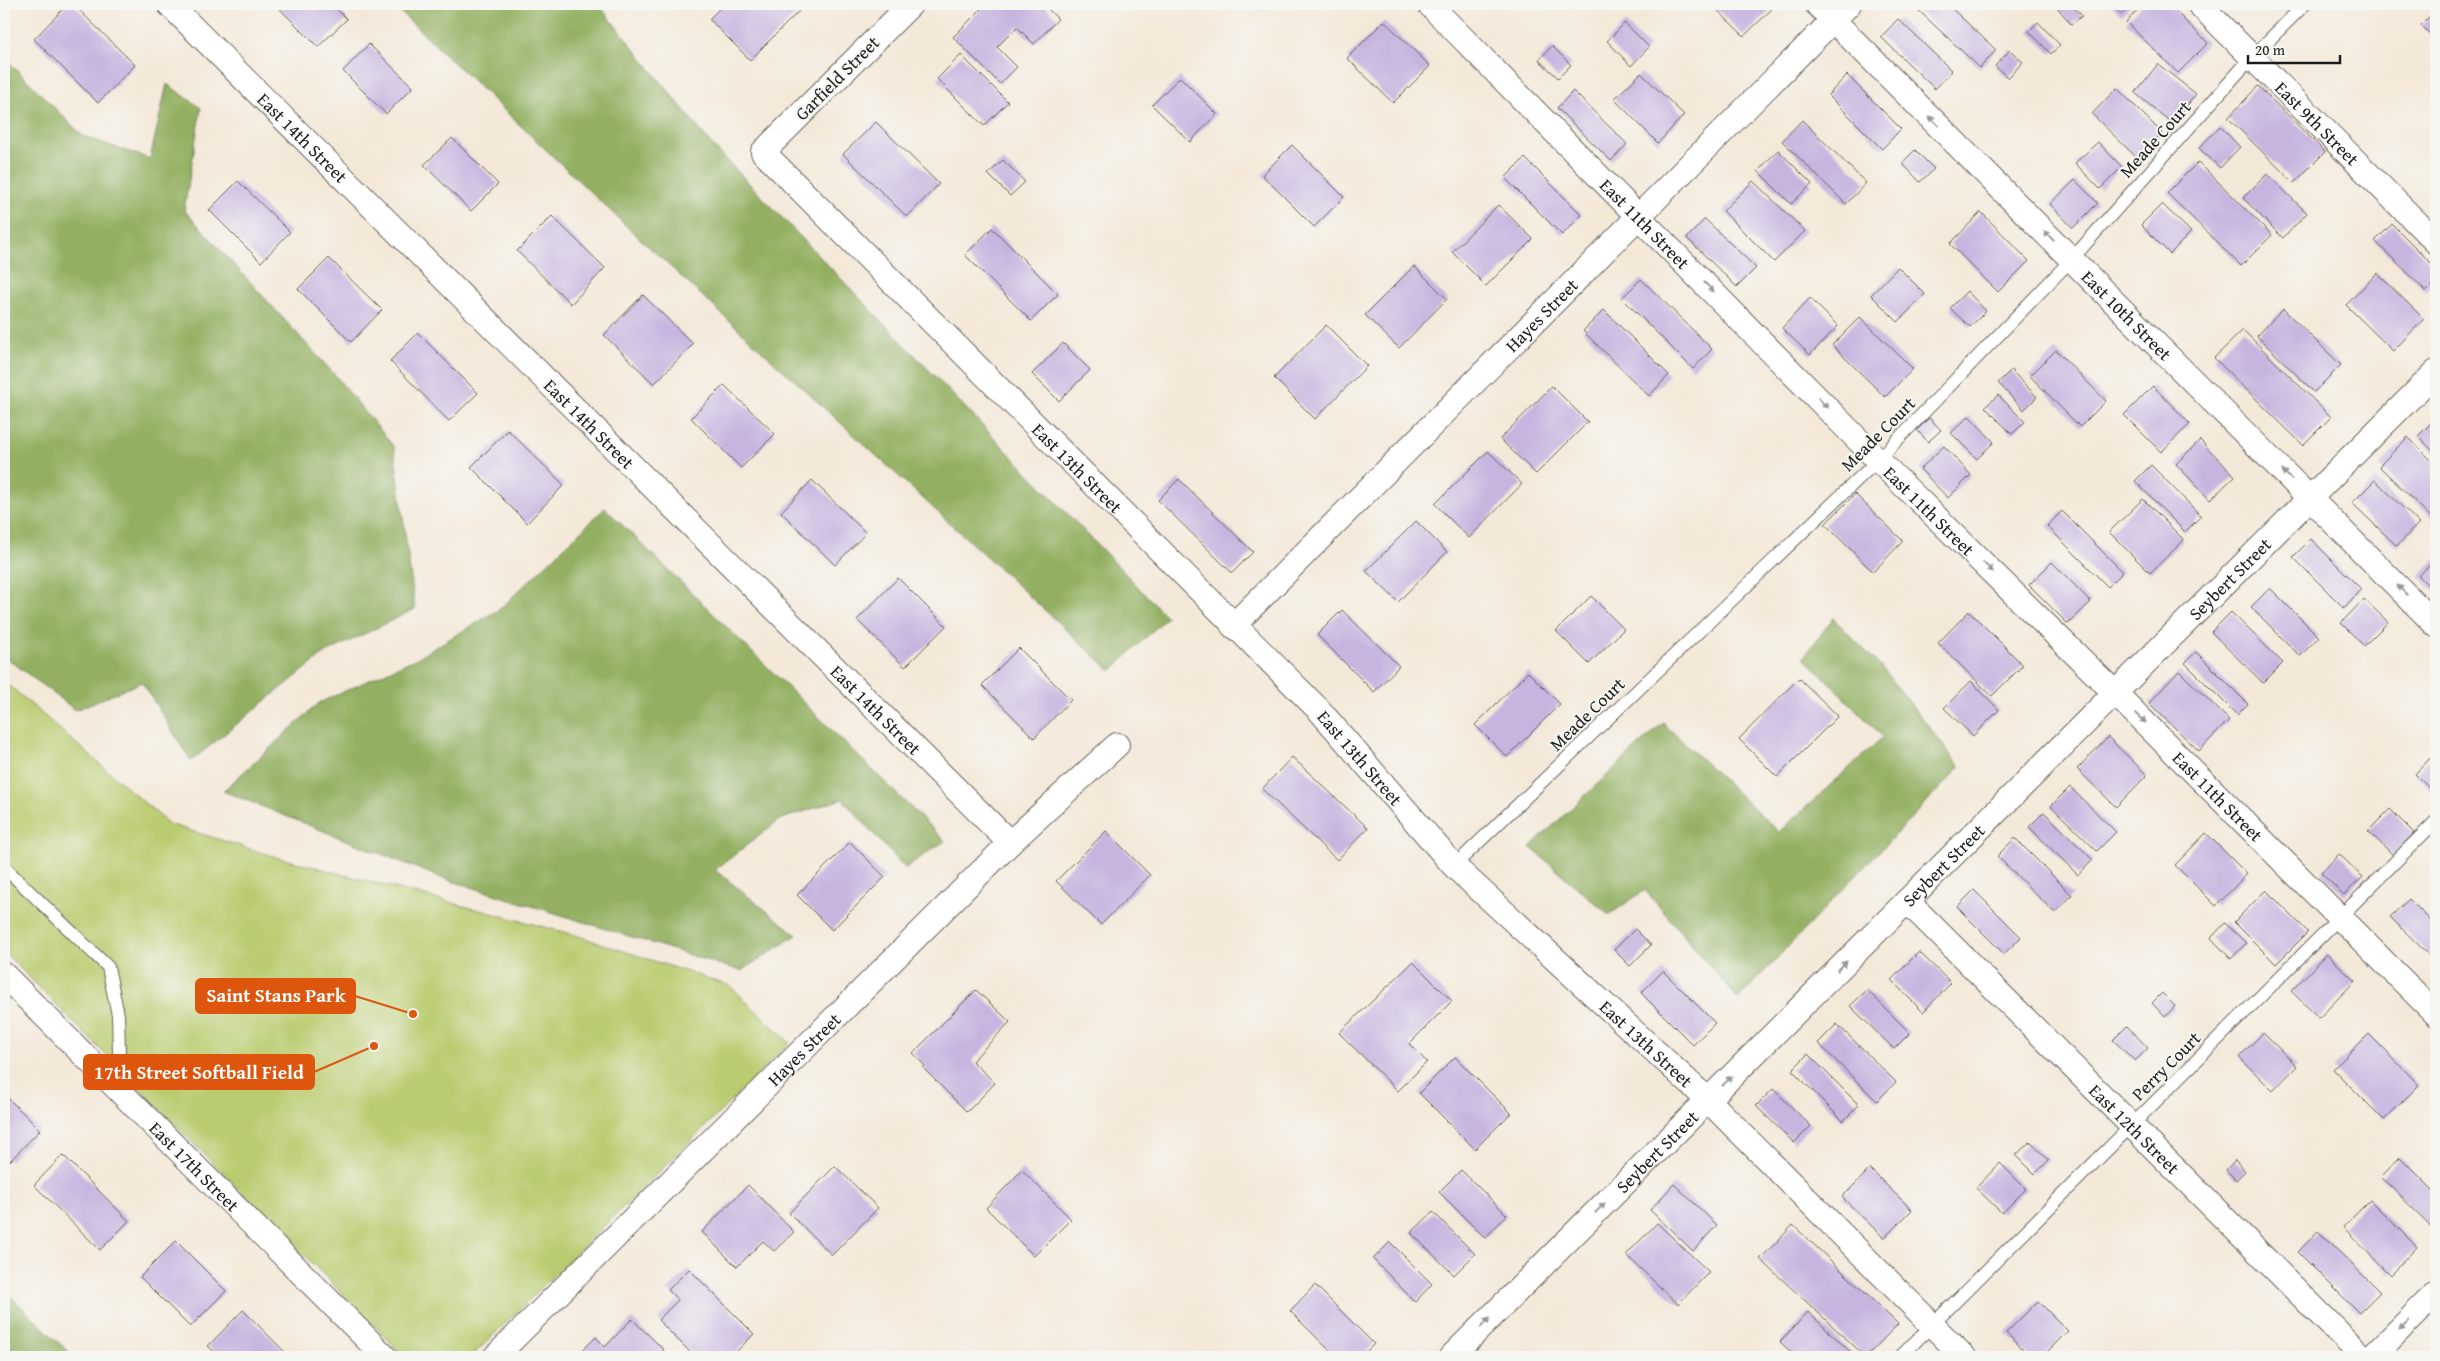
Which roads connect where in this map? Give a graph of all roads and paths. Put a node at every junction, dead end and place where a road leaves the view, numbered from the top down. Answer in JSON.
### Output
{"nodes":[{"id":1,"x":169,"y":4,"type":"edge"},
{"id":2,"x":911,"y":4,"type":"edge"},
{"id":3,"x":1429,"y":4,"type":"edge"},
{"id":4,"x":2199,"y":4,"type":"edge"},
{"id":5,"x":2305,"y":4,"type":"edge"},
{"id":6,"x":1833,"y":9,"type":"edge"},
{"id":7,"x":2252,"y":57,"type":"junction"},
{"id":8,"x":763,"y":152,"type":"joint"},
{"id":9,"x":1639,"y":214,"type":"junction"},
{"id":10,"x":2436,"y":242,"type":"edge"},
{"id":11,"x":2072,"y":259,"type":"junction"},
{"id":12,"x":2436,"y":372,"type":"edge"},
{"id":13,"x":1878,"y":460,"type":"junction"},
{"id":14,"x":2310,"y":498,"type":"junction"},
{"id":15,"x":2436,"y":625,"type":"edge"},
{"id":16,"x":1233,"y":626,"type":"junction"},
{"id":17,"x":2115,"y":693,"type":"junction"},
{"id":18,"x":1117,"y":745,"type":"dead end"},
{"id":19,"x":2436,"y":821,"type":"edge"},
{"id":20,"x":1010,"y":843,"type":"junction"},
{"id":21,"x":1454,"y":866,"type":"junction"},
{"id":22,"x":4,"y":868,"type":"edge"},
{"id":23,"x":1907,"y":901,"type":"junction"},
{"id":24,"x":2340,"y":918,"type":"junction"},
{"id":25,"x":4,"y":975,"type":"edge"},
{"id":26,"x":2436,"y":1014,"type":"edge"},
{"id":27,"x":120,"y":1092,"type":"junction"},
{"id":28,"x":1708,"y":1100,"type":"junction"},
{"id":29,"x":2132,"y":1126,"type":"junction"},
{"id":30,"x":2436,"y":1294,"type":"edge"},
{"id":31,"x":1932,"y":1325,"type":"junction"},
{"id":32,"x":385,"y":1357,"type":"edge"},
{"id":33,"x":496,"y":1357,"type":"edge"},
{"id":34,"x":1450,"y":1357,"type":"edge"},
{"id":35,"x":1900,"y":1357,"type":"edge"},
{"id":36,"x":1964,"y":1357,"type":"edge"},
{"id":37,"x":2362,"y":1357,"type":"edge"},
{"id":38,"x":2372,"y":1357,"type":"edge"}],
"edges":[{"from":1,"to":20,"type":"street","name":"East 14th Street"},
{"from":2,"to":8,"type":"street","name":"Garfield Street"},
{"from":3,"to":9,"type":"street","name":"East 11th Street"},
{"from":4,"to":7,"type":"street","name":"East 9th Street"},
{"from":5,"to":7,"type":"lane","name":"Meade Court"},
{"from":6,"to":9,"type":"street","name":"Hayes Street"},
{"from":11,"to":6,"type":"street","name":"East 10th Street","one_way":true},
{"from":7,"to":10,"type":"street","name":"East 9th Street"},
{"from":7,"to":11,"type":"lane","name":"Meade Court"},
{"from":8,"to":16,"type":"street","name":"East 13th Street"},
{"from":9,"to":13,"type":"street","name":"East 11th Street","one_way":true},
{"from":9,"to":16,"type":"street","name":"Hayes Street"},
{"from":11,"to":13,"type":"lane","name":"Meade Court"},
{"from":14,"to":11,"type":"street","name":"East 10th Street","one_way":true},
{"from":12,"to":14,"type":"street","name":"Seybert Street"},
{"from":13,"to":17,"type":"street","name":"East 11th Street","one_way":true},
{"from":13,"to":21,"type":"lane","name":"Meade Court"},
{"from":15,"to":14,"type":"street","name":"East 10th Street","one_way":true},
{"from":14,"to":17,"type":"street","name":"Seybert Street"},
{"from":16,"to":21,"type":"street","name":"East 13th Street"},
{"from":17,"to":23,"type":"street","name":"Seybert Street"},
{"from":17,"to":24,"type":"street","name":"East 11th Street","one_way":true},
{"from":18,"to":20,"type":"street","name":"Hayes Street"},
{"from":19,"to":24,"type":"lane","name":"Perry Court"},
{"from":20,"to":33,"type":"street","name":"Hayes Street"},
{"from":21,"to":28,"type":"street","name":"East 13th Street"},
{"from":22,"to":27,"type":"lane"},
{"from":28,"to":23,"type":"street","name":"Seybert Street","one_way":true},
{"from":23,"to":29,"type":"street","name":"East 12th Street"},
{"from":24,"to":26,"type":"street","name":"East 11th Street"},
{"from":24,"to":29,"type":"lane","name":"Perry Court"},
{"from":25,"to":27,"type":"street","name":"East 17th Street"},
{"from":27,"to":32,"type":"street","name":"East 17th Street"},
{"from":28,"to":31,"type":"street","name":"East 13th Street"},
{"from":34,"to":28,"type":"street","name":"Seybert Street","one_way":true},
{"from":29,"to":31,"type":"lane","name":"Perry Court"},
{"from":29,"to":37,"type":"street","name":"East 12th Street"},
{"from":30,"to":38,"type":"street","one_way":true},
{"from":31,"to":35,"type":"lane","name":"Perry Court"},
{"from":31,"to":36,"type":"street","name":"East 13th Street"}]}
